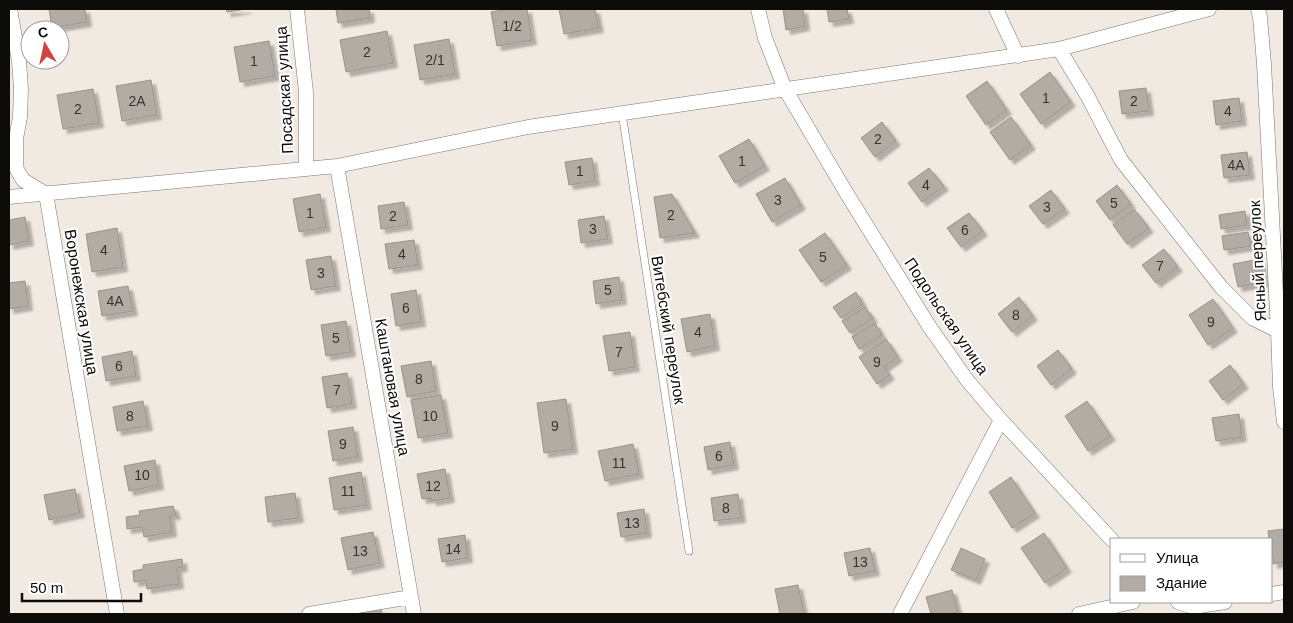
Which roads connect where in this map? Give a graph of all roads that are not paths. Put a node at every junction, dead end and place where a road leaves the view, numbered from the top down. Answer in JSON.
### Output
{"nodes":[{"id":1,"x":10,"y":9,"type":"edge"},
{"id":2,"x":297,"y":9,"type":"edge"},
{"id":3,"x":758,"y":9,"type":"edge"},
{"id":4,"x":996,"y":9,"type":"edge"},
{"id":5,"x":1210,"y":9,"type":"edge"},
{"id":6,"x":1258,"y":9,"type":"edge"},
{"id":7,"x":1060,"y":49,"type":"junction"},
{"id":8,"x":1018,"y":56,"type":"junction"},
{"id":9,"x":785,"y":89,"type":"junction"},
{"id":10,"x":622,"y":113,"type":"junction"},
{"id":11,"x":337,"y":166,"type":"junction"},
{"id":12,"x":306,"y":169,"type":"junction"},
{"id":13,"x":46,"y":194,"type":"junction"},
{"id":14,"x":9,"y":198,"type":"edge"},
{"id":15,"x":1278,"y":331,"type":"junction"},
{"id":16,"x":1001,"y":420,"type":"junction"},
{"id":17,"x":1284,"y":422,"type":"edge"},
{"id":18,"x":1110,"y":538,"type":"edge"},
{"id":19,"x":689,"y":551,"type":"dead end"},
{"id":20,"x":411,"y":597,"type":"junction"},
{"id":21,"x":1128,"y":603,"type":"edge"},
{"id":22,"x":1172,"y":603,"type":"edge"},
{"id":23,"x":1181,"y":603,"type":"edge"},
{"id":24,"x":1219,"y":603,"type":"edge"},
{"id":25,"x":117,"y":614,"type":"edge"},
{"id":26,"x":309,"y":614,"type":"edge"},
{"id":27,"x":414,"y":614,"type":"edge"},
{"id":28,"x":900,"y":614,"type":"edge"},
{"id":29,"x":1079,"y":614,"type":"edge"},
{"id":30,"x":1182,"y":614,"type":"edge"}],
"edges":[{"from":1,"to":13,"type":"street"},
{"from":2,"to":12,"type":"street","name":"Посадская улица"},
{"from":3,"to":9,"type":"street","name":"Подольская улица"},
{"from":4,"to":8,"type":"street"},
{"from":5,"to":7,"type":"street"},
{"from":6,"to":15,"type":"street","name":"Ясный переулок"},
{"from":7,"to":8,"type":"street"},
{"from":7,"to":15,"type":"street","name":"Ясный переулок"},
{"from":8,"to":9,"type":"street"},
{"from":9,"to":10,"type":"street"},
{"from":9,"to":16,"type":"street","name":"Подольская улица"},
{"from":10,"to":11,"type":"street"},
{"from":10,"to":19,"type":"lane","name":"Витебский переулок"},
{"from":11,"to":12,"type":"street"},
{"from":11,"to":20,"type":"street","name":"Каштановая улица"},
{"from":12,"to":13,"type":"street"},
{"from":13,"to":14,"type":"street"},
{"from":13,"to":25,"type":"street","name":"Воронежская улица"},
{"from":15,"to":17,"type":"street"},
{"from":16,"to":18,"type":"street","name":"Подольская улица"},
{"from":16,"to":28,"type":"street"},
{"from":20,"to":26,"type":"street"},
{"from":20,"to":27,"type":"street","name":"Каштановая улица"},
{"from":21,"to":29,"type":"street"},
{"from":22,"to":30,"type":"street"},
{"from":23,"to":24,"type":"street"}]}
